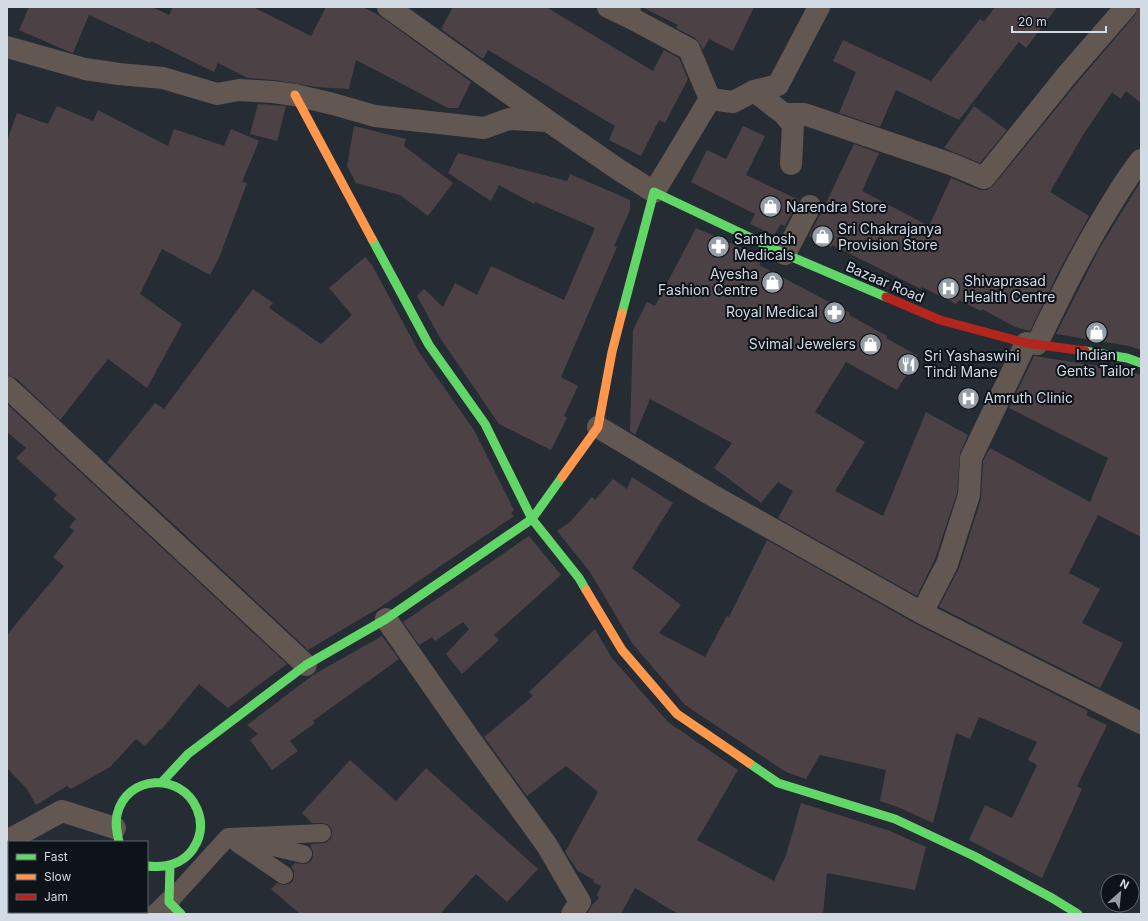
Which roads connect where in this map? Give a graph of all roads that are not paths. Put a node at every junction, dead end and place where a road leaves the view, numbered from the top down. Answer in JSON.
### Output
{"nodes":[{"id":1,"x":388,"y":7,"type":"edge"},
{"id":2,"x":608,"y":7,"type":"edge"},
{"id":3,"x":819,"y":7,"type":"edge"},
{"id":4,"x":1117,"y":10,"type":"edge"},
{"id":5,"x":630,"y":13,"type":"edge"},
{"id":6,"x":7,"y":47,"type":"edge"},
{"id":7,"x":754,"y":91,"type":"junction"},
{"id":8,"x":294,"y":95,"type":"junction"},
{"id":9,"x":710,"y":99,"type":"junction"},
{"id":10,"x":784,"y":114,"type":"junction"},
{"id":11,"x":548,"y":121,"type":"junction"},
{"id":12,"x":1141,"y":160,"type":"edge"},
{"id":13,"x":791,"y":164,"type":"dead end"},
{"id":14,"x":654,"y":192,"type":"junction"},
{"id":15,"x":810,"y":206,"type":"dead end"},
{"id":16,"x":785,"y":254,"type":"junction"},
{"id":17,"x":1032,"y":343,"type":"junction"},
{"id":18,"x":1141,"y":363,"type":"edge"},
{"id":19,"x":7,"y":387,"type":"edge"},
{"id":20,"x":598,"y":427,"type":"junction"},
{"id":21,"x":532,"y":519,"type":"junction"},
{"id":22,"x":922,"y":613,"type":"junction"},
{"id":23,"x":386,"y":619,"type":"junction"},
{"id":24,"x":306,"y":665,"type":"junction"},
{"id":25,"x":1141,"y":723,"type":"edge"},
{"id":26,"x":162,"y":782,"type":"junction"},
{"id":27,"x":322,"y":833,"type":"dead end"},
{"id":28,"x":117,"y":835,"type":"edge"},
{"id":29,"x":228,"y":837,"type":"junction"},
{"id":30,"x":7,"y":841,"type":"edge"},
{"id":31,"x":303,"y":854,"type":"dead end"},
{"id":32,"x":148,"y":866,"type":"edge"},
{"id":33,"x":170,"y":866,"type":"junction"},
{"id":34,"x":284,"y":875,"type":"dead end"},
{"id":35,"x":169,"y":910,"type":"edge"},
{"id":36,"x":572,"y":914,"type":"edge"},
{"id":37,"x":1078,"y":914,"type":"edge"}],
"edges":[{"from":1,"to":11,"type":"street"},
{"from":2,"to":5,"type":"street"},
{"from":3,"to":7,"type":"street"},
{"from":4,"to":10,"type":"street"},
{"from":5,"to":9,"type":"street"},
{"from":6,"to":8,"type":"street"},
{"from":7,"to":9,"type":"street"},
{"from":7,"to":10,"type":"street"},
{"from":8,"to":11,"type":"street"},
{"from":8,"to":21,"type":"street"},
{"from":9,"to":14,"type":"street"},
{"from":10,"to":13,"type":"street"},
{"from":11,"to":14,"type":"street"},
{"from":12,"to":17,"type":"street"},
{"from":14,"to":16,"type":"street","name":"Bazaar Road"},
{"from":14,"to":20,"type":"street"},
{"from":15,"to":16,"type":"street"},
{"from":16,"to":17,"type":"street","name":"Bazaar Road"},
{"from":17,"to":18,"type":"street","name":"Bazaar Road"},
{"from":17,"to":22,"type":"street"},
{"from":19,"to":24,"type":"street"},
{"from":20,"to":21,"type":"street"},
{"from":20,"to":22,"type":"street"},
{"from":21,"to":23,"type":"street"},
{"from":21,"to":37,"type":"street"},
{"from":22,"to":25,"type":"street"},
{"from":23,"to":24,"type":"street"},
{"from":23,"to":36,"type":"street"},
{"from":24,"to":26,"type":"street"},
{"from":26,"to":28,"type":"street"},
{"from":26,"to":33,"type":"street"},
{"from":27,"to":29,"type":"lane"},
{"from":28,"to":30,"type":"street"},
{"from":29,"to":31,"type":"lane"},
{"from":29,"to":34,"type":"lane"},
{"from":29,"to":35,"type":"lane"},
{"from":32,"to":33,"type":"street"},
{"from":33,"to":35,"type":"street"}]}
